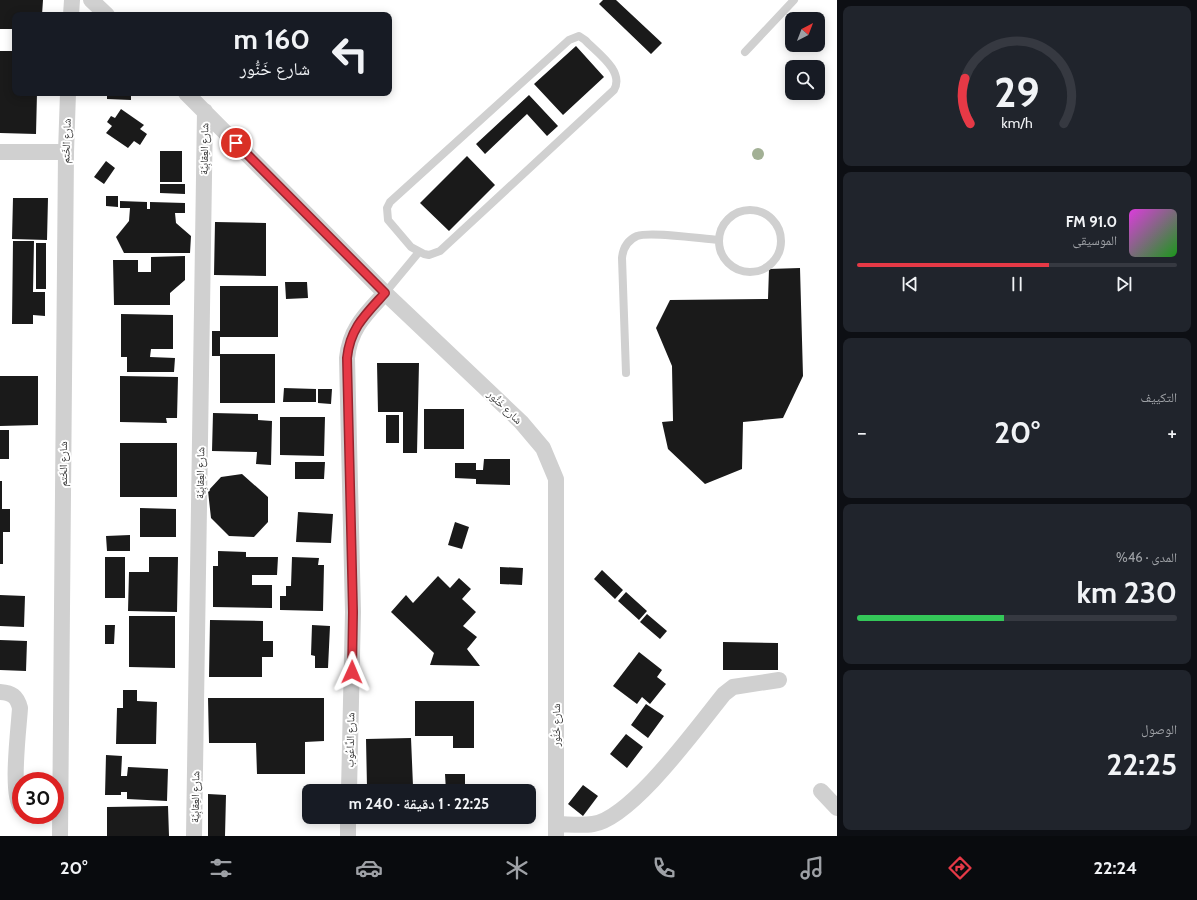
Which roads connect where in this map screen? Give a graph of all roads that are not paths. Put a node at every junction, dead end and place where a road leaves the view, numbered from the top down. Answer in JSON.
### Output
{"nodes":[{"id":1,"x":72,"y":0,"type":"edge"},
{"id":2,"x":91,"y":0,"type":"edge"},
{"id":3,"x":794,"y":0,"type":"edge"},
{"id":4,"x":71,"y":12,"type":"edge"},
{"id":5,"x":104,"y":12,"type":"edge"},
{"id":6,"x":745,"y":52,"type":"dead end"},
{"id":7,"x":68,"y":96,"type":"edge"},
{"id":8,"x":189,"y":96,"type":"edge"},
{"id":9,"x":204,"y":111,"type":"junction"},
{"id":10,"x":0,"y":152,"type":"edge"},
{"id":11,"x":66,"y":152,"type":"junction"},
{"id":12,"x":719,"y":240,"type":"junction"},
{"id":13,"x":419,"y":252,"type":"junction"},
{"id":14,"x":385,"y":293,"type":"junction"},
{"id":15,"x":626,"y":373,"type":"dead end"},
{"id":16,"x":779,"y":680,"type":"dead end"},
{"id":17,"x":0,"y":692,"type":"edge"},
{"id":18,"x":16,"y":772,"type":"edge"},
{"id":19,"x":58,"y":772,"type":"edge"},
{"id":20,"x":349,"y":784,"type":"edge"},
{"id":21,"x":822,"y":791,"type":"dead end"},
{"id":22,"x":837,"y":808,"type":"edge"},
{"id":23,"x":59,"y":824,"type":"edge"},
{"id":24,"x":348,"y":824,"type":"edge"},
{"id":25,"x":556,"y":830,"type":"edge"},
{"id":26,"x":60,"y":836,"type":"edge"},
{"id":27,"x":194,"y":836,"type":"edge"},
{"id":28,"x":348,"y":836,"type":"edge"}],
"edges":[{"from":1,"to":4,"type":"street"},
{"from":2,"to":5,"type":"street"},
{"from":3,"to":6,"type":"lane"},
{"from":7,"to":11,"type":"street","name":"شارع الخَتم"},
{"from":8,"to":9,"type":"street","name":"شارع خَنُّور"},
{"from":9,"to":14,"type":"street","name":"شارع خَنُّور"},
{"from":9,"to":27,"type":"street","name":"شارع العِقابِيَّة"},
{"from":10,"to":11,"type":"street"},
{"from":11,"to":19,"type":"street","name":"شارع الخَتم"},
{"from":12,"to":12,"type":"lane"},
{"from":12,"to":15,"type":"lane"},
{"from":13,"to":13,"type":"lane"},
{"from":13,"to":14,"type":"lane"},
{"from":14,"to":20,"type":"street","name":"شارع الدَّاعُوب"},
{"from":14,"to":25,"type":"street","name":"شارع خَنُّور"},
{"from":16,"to":25,"type":"street"},
{"from":17,"to":18,"type":"street"},
{"from":21,"to":22,"type":"street"},
{"from":23,"to":26,"type":"street","name":"شارع الخَتم"},
{"from":24,"to":28,"type":"street"}]}
